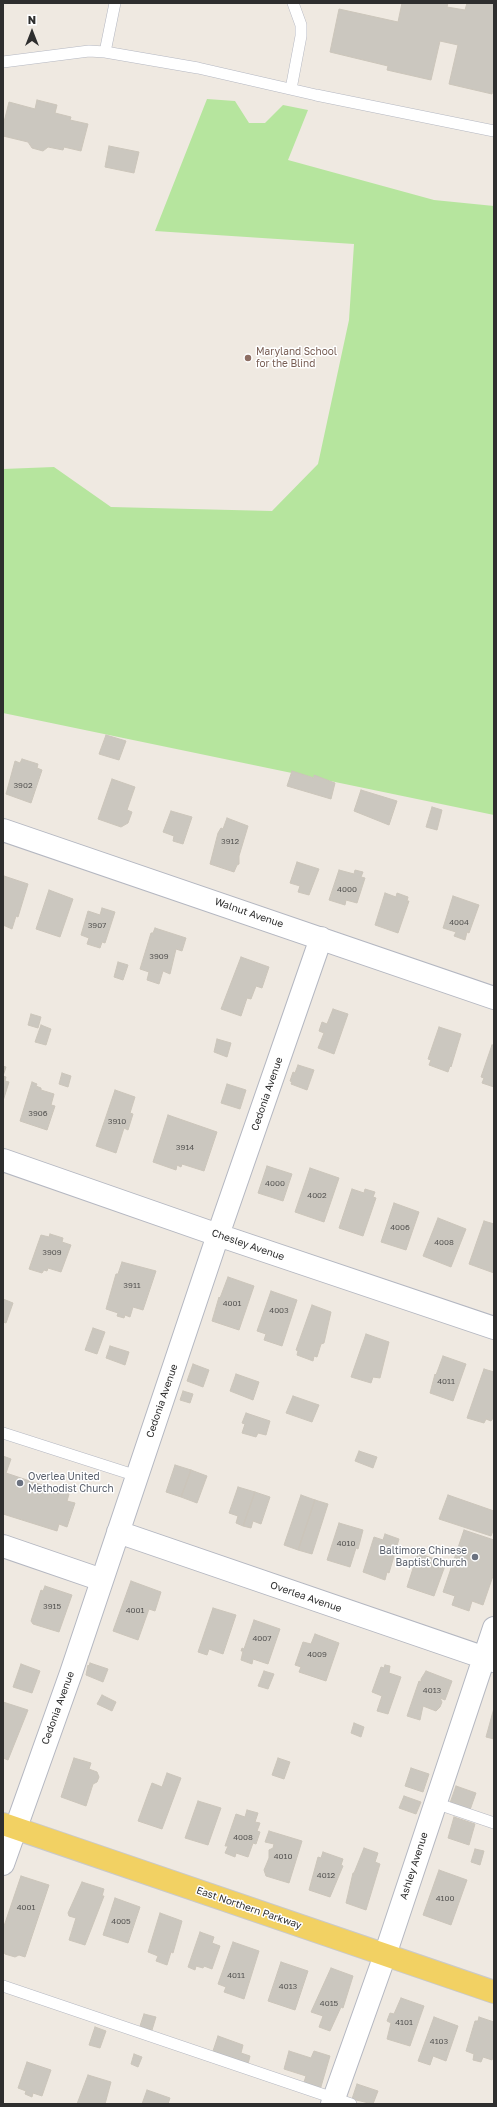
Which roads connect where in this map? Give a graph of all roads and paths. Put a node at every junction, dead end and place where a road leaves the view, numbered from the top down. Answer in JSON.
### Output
{"nodes":[{"id":1,"x":115,"y":3,"type":"edge"},
{"id":2,"x":293,"y":3,"type":"edge"},
{"id":3,"x":105,"y":52,"type":"junction"},
{"id":4,"x":3,"y":62,"type":"edge"},
{"id":5,"x":290,"y":89,"type":"junction"},
{"id":6,"x":494,"y":132,"type":"edge"},
{"id":7,"x":3,"y":830,"type":"edge"},
{"id":8,"x":321,"y":938,"type":"junction"},
{"id":9,"x":494,"y":998,"type":"edge"},
{"id":10,"x":3,"y":1160,"type":"edge"},
{"id":11,"x":218,"y":1235,"type":"junction"},
{"id":12,"x":494,"y":1328,"type":"edge"},
{"id":13,"x":3,"y":1433,"type":"edge"},
{"id":14,"x":137,"y":1476,"type":"junction"},
{"id":15,"x":118,"y":1532,"type":"junction"},
{"id":16,"x":3,"y":1546,"type":"edge"},
{"id":17,"x":102,"y":1580,"type":"junction"},
{"id":18,"x":494,"y":1628,"type":"edge"},
{"id":19,"x":489,"y":1660,"type":"edge"},
{"id":20,"x":435,"y":1803,"type":"junction"},
{"id":21,"x":494,"y":1823,"type":"edge"},
{"id":22,"x":9,"y":1826,"type":"edge"},
{"id":23,"x":3,"y":1864,"type":"edge"},
{"id":24,"x":385,"y":1955,"type":"junction"},
{"id":25,"x":3,"y":1986,"type":"edge"},
{"id":26,"x":494,"y":1992,"type":"edge"},
{"id":27,"x":339,"y":2102,"type":"edge"}],
"edges":[{"from":1,"to":3,"type":"lane"},
{"from":2,"to":5,"type":"lane"},
{"from":3,"to":4,"type":"lane"},
{"from":3,"to":5,"type":"lane"},
{"from":5,"to":6,"type":"lane"},
{"from":7,"to":8,"type":"street","name":"Walnut Avenue"},
{"from":8,"to":9,"type":"street","name":"Walnut Avenue"},
{"from":8,"to":11,"type":"street","name":"Cedonia Avenue"},
{"from":10,"to":11,"type":"street","name":"Chesley Avenue"},
{"from":11,"to":12,"type":"street","name":"Chesley Avenue"},
{"from":11,"to":14,"type":"street","name":"Cedonia Avenue"},
{"from":13,"to":14,"type":"lane"},
{"from":14,"to":15,"type":"street","name":"Cedonia Avenue"},
{"from":15,"to":17,"type":"street","name":"Cedonia Avenue"},
{"from":15,"to":19,"type":"street","name":"Overlea Avenue"},
{"from":16,"to":17,"type":"street"},
{"from":17,"to":22,"type":"street","name":"Cedonia Avenue"},
{"from":18,"to":19,"type":"street","name":"Ashley Avenue"},
{"from":19,"to":20,"type":"street","name":"Ashley Avenue"},
{"from":20,"to":21,"type":"lane"},
{"from":20,"to":24,"type":"street","name":"Ashley Avenue"},
{"from":22,"to":23,"type":"street","name":"Cedonia Avenue"},
{"from":22,"to":24,"type":"main road","name":"East Northern Parkway"},
{"from":24,"to":26,"type":"main road","name":"East Northern Parkway"},
{"from":24,"to":27,"type":"street","name":"Ashley Avenue"},
{"from":25,"to":27,"type":"lane"}]}
